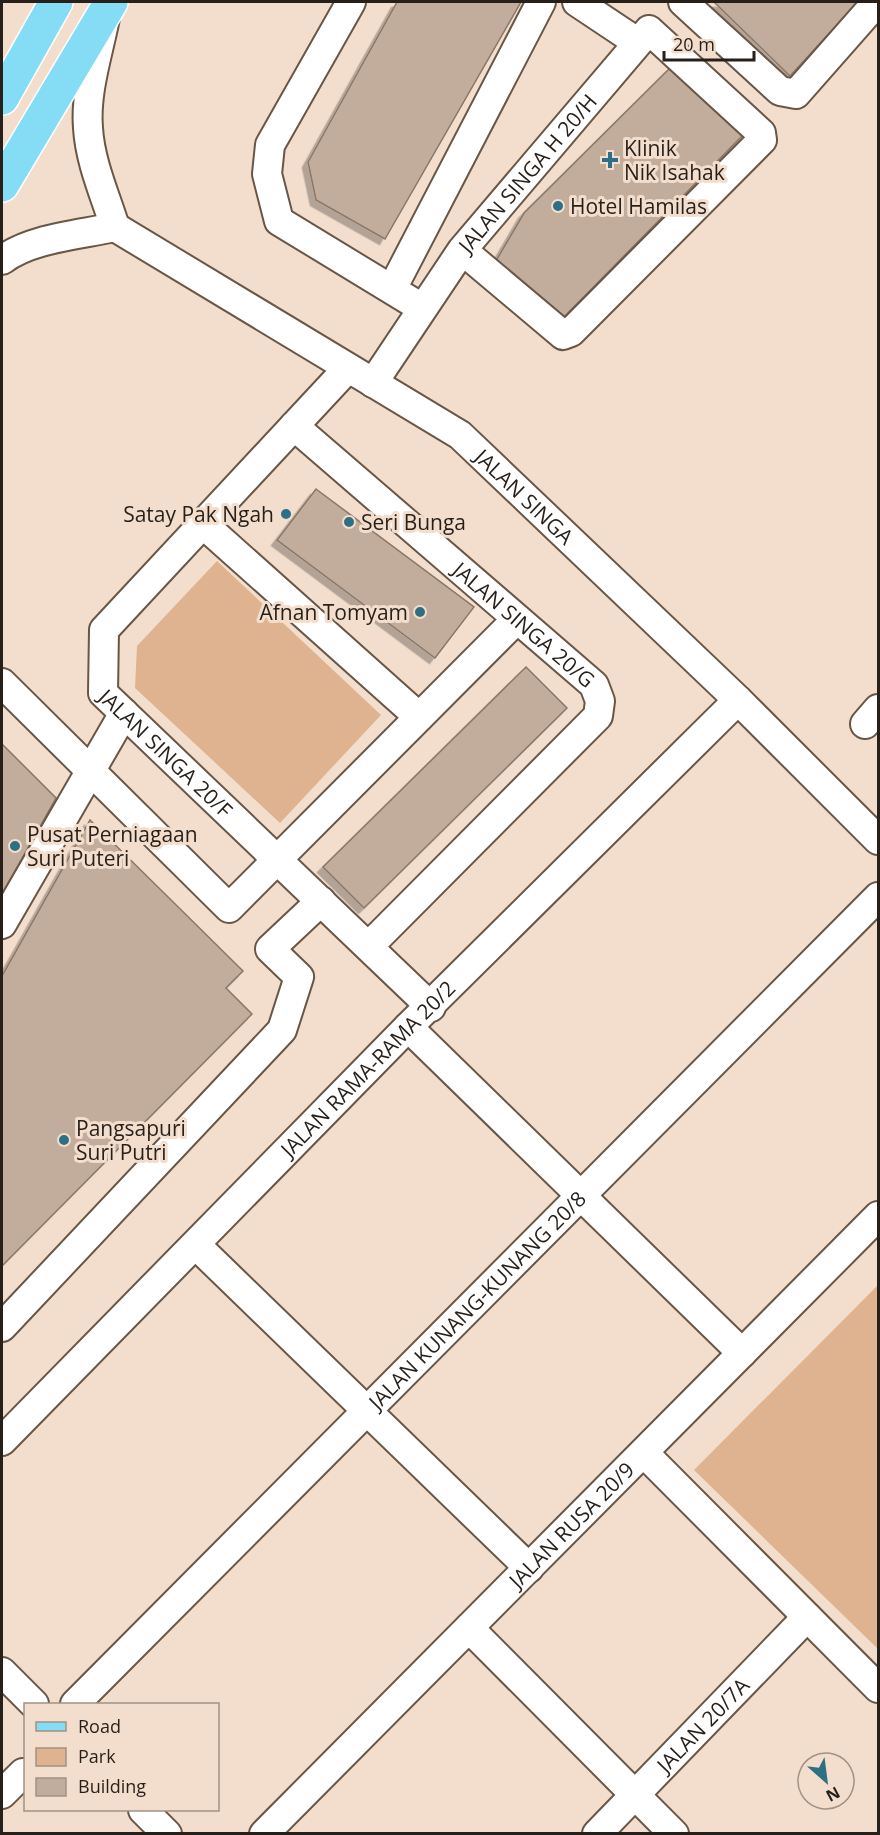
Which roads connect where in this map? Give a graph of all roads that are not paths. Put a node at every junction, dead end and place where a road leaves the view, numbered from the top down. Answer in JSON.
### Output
{"nodes":[{"id":1,"x":57,"y":2,"type":"edge"},
{"id":2,"x":351,"y":2,"type":"edge"},
{"id":3,"x":541,"y":2,"type":"edge"},
{"id":4,"x":577,"y":2,"type":"edge"},
{"id":5,"x":676,"y":2,"type":"edge"},
{"id":6,"x":683,"y":2,"type":"edge"},
{"id":7,"x":878,"y":2,"type":"edge"},
{"id":8,"x":109,"y":4,"type":"edge"},
{"id":9,"x":643,"y":36,"type":"junction"},
{"id":10,"x":2,"y":98,"type":"edge"},
{"id":11,"x":2,"y":185,"type":"edge"},
{"id":12,"x":115,"y":226,"type":"junction"},
{"id":13,"x":462,"y":249,"type":"junction"},
{"id":14,"x":2,"y":260,"type":"edge"},
{"id":15,"x":392,"y":289,"type":"junction"},
{"id":16,"x":422,"y":308,"type":"junction"},
{"id":17,"x":348,"y":368,"type":"junction"},
{"id":18,"x":373,"y":383,"type":"junction"},
{"id":19,"x":294,"y":426,"type":"junction"},
{"id":20,"x":203,"y":524,"type":"junction"},
{"id":21,"x":517,"y":619,"type":"junction"},
{"id":22,"x":2,"y":683,"type":"edge"},
{"id":23,"x":738,"y":700,"type":"junction"},
{"id":24,"x":124,"y":713,"type":"junction"},
{"id":25,"x":419,"y":717,"type":"junction"},
{"id":26,"x":89,"y":769,"type":"junction"},
{"id":27,"x":879,"y":840,"type":"edge"},
{"id":28,"x":277,"y":859,"type":"junction"},
{"id":29,"x":879,"y":897,"type":"edge"},
{"id":30,"x":321,"y":901,"type":"junction"},
{"id":31,"x":2,"y":924,"type":"edge"},
{"id":32,"x":369,"y":946,"type":"junction"},
{"id":33,"x":431,"y":1007,"type":"junction"},
{"id":34,"x":408,"y":1028,"type":"junction"},
{"id":35,"x":581,"y":1196,"type":"junction"},
{"id":36,"x":879,"y":1216,"type":"edge"},
{"id":37,"x":196,"y":1245,"type":"junction"},
{"id":38,"x":2,"y":1327,"type":"edge"},
{"id":39,"x":742,"y":1353,"type":"junction"},
{"id":40,"x":367,"y":1410,"type":"junction"},
{"id":41,"x":2,"y":1441,"type":"edge"},
{"id":42,"x":644,"y":1453,"type":"junction"},
{"id":43,"x":529,"y":1568,"type":"junction"},
{"id":44,"x":807,"y":1617,"type":"junction"},
{"id":45,"x":469,"y":1628,"type":"junction"},
{"id":46,"x":2,"y":1672,"type":"edge"},
{"id":47,"x":879,"y":1688,"type":"edge"},
{"id":48,"x":33,"y":1703,"type":"edge"},
{"id":49,"x":76,"y":1703,"type":"edge"},
{"id":50,"x":23,"y":1773,"type":"dead end"},
{"id":51,"x":2,"y":1794,"type":"edge"},
{"id":52,"x":635,"y":1794,"type":"junction"},
{"id":53,"x":145,"y":1811,"type":"edge"},
{"id":54,"x":167,"y":1833,"type":"edge"},
{"id":55,"x":264,"y":1833,"type":"edge"},
{"id":56,"x":597,"y":1833,"type":"edge"},
{"id":57,"x":674,"y":1833,"type":"edge"}],
"edges":[{"from":1,"to":10,"type":"main road"},
{"from":2,"to":15,"type":"street"},
{"from":3,"to":15,"type":"street"},
{"from":4,"to":9,"type":"street"},
{"from":5,"to":9,"type":"street","name":"JALAN SINGA H 20/H"},
{"from":6,"to":7,"type":"street"},
{"from":8,"to":11,"type":"main road"},
{"from":8,"to":12,"type":"street"},
{"from":9,"to":13,"type":"street","name":"JALAN SINGA H 20/H"},
{"from":9,"to":13,"type":"street"},
{"from":12,"to":14,"type":"street"},
{"from":12,"to":17,"type":"street","name":"JALAN SINGA"},
{"from":13,"to":16,"type":"street","name":"JALAN SINGA H 20/H"},
{"from":15,"to":16,"type":"street"},
{"from":16,"to":18,"type":"street","name":"JALAN SINGA H 20/H"},
{"from":17,"to":18,"type":"street","name":"JALAN SINGA"},
{"from":17,"to":19,"type":"street","name":"JALAN SINGA 20/F"},
{"from":18,"to":23,"type":"street","name":"JALAN SINGA"},
{"from":19,"to":20,"type":"street","name":"JALAN SINGA 20/F"},
{"from":19,"to":21,"type":"street","name":"JALAN SINGA 20/G"},
{"from":20,"to":24,"type":"street","name":"JALAN SINGA 20/F"},
{"from":20,"to":25,"type":"street"},
{"from":21,"to":25,"type":"street"},
{"from":21,"to":32,"type":"street","name":"JALAN SINGA 20/G"},
{"from":22,"to":26,"type":"street"},
{"from":23,"to":27,"type":"street","name":"JALAN SINGA"},
{"from":23,"to":33,"type":"street","name":"JALAN RAMA-RAMA 20/2"},
{"from":24,"to":26,"type":"street"},
{"from":24,"to":28,"type":"street","name":"JALAN SINGA 20/F"},
{"from":25,"to":28,"type":"street"},
{"from":26,"to":28,"type":"street"},
{"from":26,"to":31,"type":"street"},
{"from":28,"to":30,"type":"street","name":"JALAN SINGA 20/F"},
{"from":29,"to":35,"type":"street","name":"JALAN KUNANG-KUNANG 20/8"},
{"from":30,"to":32,"type":"street","name":"JALAN SINGA 20/F"},
{"from":30,"to":38,"type":"street"},
{"from":32,"to":33,"type":"street","name":"JALAN SINGA 20/F"},
{"from":33,"to":34,"type":"street","name":"JALAN RAMA-RAMA 20/2"},
{"from":34,"to":35,"type":"street"},
{"from":34,"to":37,"type":"street","name":"JALAN RAMA-RAMA 20/2"},
{"from":35,"to":39,"type":"street"},
{"from":35,"to":40,"type":"street","name":"JALAN KUNANG-KUNANG 20/8"},
{"from":36,"to":39,"type":"street","name":"JALAN RUSA 20/9"},
{"from":37,"to":40,"type":"street"},
{"from":37,"to":41,"type":"street","name":"JALAN RAMA-RAMA 20/2"},
{"from":39,"to":42,"type":"street","name":"JALAN RUSA 20/9"},
{"from":40,"to":43,"type":"street"},
{"from":40,"to":49,"type":"street","name":"JALAN KUNANG-KUNANG 20/8"},
{"from":42,"to":43,"type":"street","name":"JALAN RUSA 20/9"},
{"from":42,"to":44,"type":"street"},
{"from":43,"to":45,"type":"street","name":"JALAN RUSA 20/9"},
{"from":44,"to":47,"type":"street"},
{"from":44,"to":52,"type":"street","name":"JALAN 20/7A"},
{"from":45,"to":52,"type":"street"},
{"from":45,"to":55,"type":"street","name":"JALAN RUSA 20/9"},
{"from":46,"to":48,"type":"street"},
{"from":50,"to":51,"type":"street"},
{"from":52,"to":56,"type":"street","name":"JALAN 20/7A"},
{"from":52,"to":57,"type":"street"},
{"from":53,"to":54,"type":"street"}]}
